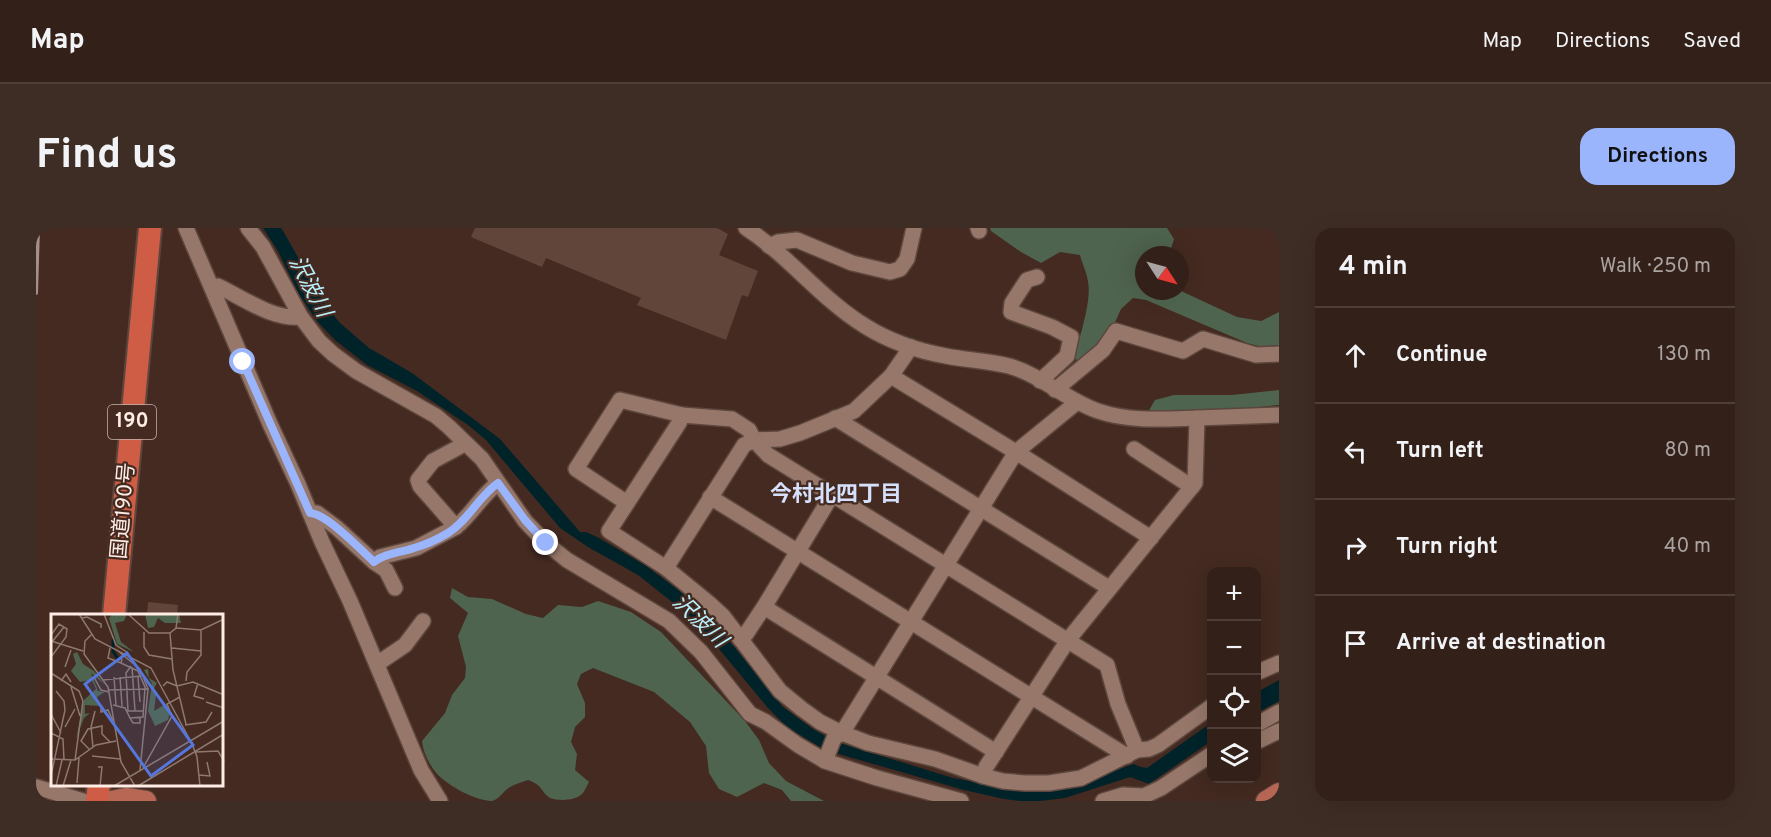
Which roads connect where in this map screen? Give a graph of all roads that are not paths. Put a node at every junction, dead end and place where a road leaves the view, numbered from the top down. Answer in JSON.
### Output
{"nodes":[{"id":1,"x":150,"y":228,"type":"edge"},
{"id":2,"x":186,"y":228,"type":"edge"},
{"id":3,"x":248,"y":228,"type":"edge"},
{"id":4,"x":746,"y":228,"type":"edge"},
{"id":5,"x":796,"y":228,"type":"edge"},
{"id":6,"x":914,"y":228,"type":"edge"},
{"id":7,"x":774,"y":244,"type":"junction"},
{"id":8,"x":1037,"y":277,"type":"dead end"},
{"id":9,"x":212,"y":288,"type":"junction"},
{"id":10,"x":301,"y":317,"type":"junction"},
{"id":11,"x":911,"y":347,"type":"junction"},
{"id":12,"x":1279,"y":354,"type":"edge"},
{"id":13,"x":891,"y":376,"type":"junction"},
{"id":14,"x":1040,"y":381,"type":"junction"},
{"id":15,"x":1055,"y":390,"type":"junction"},
{"id":16,"x":1076,"y":403,"type":"junction"},
{"id":17,"x":682,"y":415,"type":"junction"},
{"id":18,"x":1279,"y":415,"type":"edge"},
{"id":19,"x":835,"y":418,"type":"junction"},
{"id":20,"x":1197,"y":418,"type":"junction"},
{"id":21,"x":754,"y":440,"type":"junction"},
{"id":22,"x":464,"y":441,"type":"junction"},
{"id":23,"x":1134,"y":449,"type":"dead end"},
{"id":24,"x":1016,"y":452,"type":"junction"},
{"id":25,"x":498,"y":483,"type":"junction"},
{"id":26,"x":1192,"y":487,"type":"junction"},
{"id":27,"x":832,"y":495,"type":"junction"},
{"id":28,"x":710,"y":497,"type":"junction"},
{"id":29,"x":627,"y":503,"type":"junction"},
{"id":30,"x":981,"y":508,"type":"junction"},
{"id":31,"x":310,"y":513,"type":"junction"},
{"id":32,"x":456,"y":527,"type":"junction"},
{"id":33,"x":1151,"y":538,"type":"junction"},
{"id":34,"x":798,"y":553,"type":"junction"},
{"id":35,"x":374,"y":562,"type":"junction"},
{"id":36,"x":945,"y":564,"type":"junction"},
{"id":37,"x":666,"y":568,"type":"junction"},
{"id":38,"x":395,"y":588,"type":"dead end"},
{"id":39,"x":1109,"y":588,"type":"junction"},
{"id":40,"x":764,"y":607,"type":"junction"},
{"id":41,"x":114,"y":614,"type":"edge"},
{"id":42,"x":423,"y":621,"type":"dead end"},
{"id":43,"x":910,"y":621,"type":"junction"},
{"id":44,"x":740,"y":639,"type":"junction"},
{"id":45,"x":1068,"y":640,"type":"junction"},
{"id":46,"x":1279,"y":663,"type":"edge"},
{"id":47,"x":377,"y":664,"type":"junction"},
{"id":48,"x":1261,"y":671,"type":"edge"},
{"id":49,"x":877,"y":676,"type":"junction"},
{"id":50,"x":1031,"y":698,"type":"junction"},
{"id":51,"x":1207,"y":710,"type":"edge"},
{"id":52,"x":1279,"y":712,"type":"edge"},
{"id":53,"x":1261,"y":720,"type":"edge"},
{"id":54,"x":1279,"y":731,"type":"edge"},
{"id":55,"x":838,"y":736,"type":"junction"},
{"id":56,"x":1261,"y":740,"type":"edge"},
{"id":57,"x":996,"y":752,"type":"junction"},
{"id":58,"x":1132,"y":753,"type":"junction"},
{"id":59,"x":826,"y":758,"type":"junction"},
{"id":60,"x":1207,"y":759,"type":"edge"},
{"id":61,"x":983,"y":776,"type":"junction"},
{"id":62,"x":99,"y":786,"type":"edge"},
{"id":63,"x":36,"y":787,"type":"edge"},
{"id":64,"x":1279,"y":793,"type":"edge"},
{"id":65,"x":83,"y":801,"type":"edge"},
{"id":66,"x":97,"y":801,"type":"edge"},
{"id":67,"x":111,"y":801,"type":"edge"},
{"id":68,"x":146,"y":801,"type":"edge"},
{"id":69,"x":440,"y":801,"type":"edge"},
{"id":70,"x":961,"y":801,"type":"edge"},
{"id":71,"x":1103,"y":801,"type":"edge"},
{"id":72,"x":1266,"y":801,"type":"edge"}],
"edges":[{"from":1,"to":41,"type":"highway","name":"国道190号","number":"190"},
{"from":2,"to":9,"type":"street"},
{"from":3,"to":10,"type":"street"},
{"from":4,"to":7,"type":"street"},
{"from":5,"to":7,"type":"street"},
{"from":6,"to":7,"type":"street"},
{"from":7,"to":11,"type":"street"},
{"from":8,"to":14,"type":"street"},
{"from":9,"to":10,"type":"street"},
{"from":9,"to":31,"type":"street"},
{"from":10,"to":22,"type":"street"},
{"from":11,"to":13,"type":"street"},
{"from":11,"to":14,"type":"street"},
{"from":12,"to":15,"type":"street"},
{"from":13,"to":19,"type":"street"},
{"from":13,"to":24,"type":"street"},
{"from":14,"to":15,"type":"street"},
{"from":15,"to":16,"type":"street"},
{"from":16,"to":20,"type":"street"},
{"from":16,"to":24,"type":"street"},
{"from":17,"to":21,"type":"street"},
{"from":17,"to":29,"type":"street"},
{"from":17,"to":29,"type":"street"},
{"from":18,"to":20,"type":"street"},
{"from":19,"to":21,"type":"street"},
{"from":19,"to":30,"type":"street"},
{"from":20,"to":26,"type":"street"},
{"from":21,"to":27,"type":"street"},
{"from":21,"to":28,"type":"street"},
{"from":22,"to":25,"type":"street"},
{"from":22,"to":32,"type":"street"},
{"from":23,"to":26,"type":"street"},
{"from":24,"to":30,"type":"street"},
{"from":24,"to":33,"type":"street"},
{"from":25,"to":32,"type":"street"},
{"from":25,"to":59,"type":"street"},
{"from":26,"to":33,"type":"street"},
{"from":27,"to":34,"type":"street"},
{"from":27,"to":36,"type":"street"},
{"from":28,"to":34,"type":"street"},
{"from":28,"to":37,"type":"street"},
{"from":29,"to":37,"type":"street"},
{"from":30,"to":36,"type":"street"},
{"from":30,"to":39,"type":"street"},
{"from":31,"to":35,"type":"street"},
{"from":31,"to":47,"type":"street"},
{"from":32,"to":35,"type":"street"},
{"from":33,"to":39,"type":"street"},
{"from":34,"to":40,"type":"street"},
{"from":34,"to":43,"type":"street"},
{"from":35,"to":38,"type":"street"},
{"from":36,"to":43,"type":"street"},
{"from":36,"to":45,"type":"street"},
{"from":37,"to":44,"type":"street"},
{"from":39,"to":45,"type":"street"},
{"from":40,"to":44,"type":"street"},
{"from":40,"to":49,"type":"street"},
{"from":42,"to":47,"type":"street"},
{"from":43,"to":49,"type":"street"},
{"from":43,"to":50,"type":"street"},
{"from":44,"to":55,"type":"street"},
{"from":45,"to":50,"type":"street"},
{"from":45,"to":58,"type":"street"},
{"from":46,"to":48,"type":"street"},
{"from":47,"to":69,"type":"street"},
{"from":49,"to":55,"type":"street"},
{"from":49,"to":57,"type":"street"},
{"from":50,"to":57,"type":"street"},
{"from":50,"to":58,"type":"street"},
{"from":51,"to":58,"type":"street"},
{"from":52,"to":53,"type":"street"},
{"from":54,"to":56,"type":"street"},
{"from":55,"to":59,"type":"street"},
{"from":55,"to":61,"type":"street"},
{"from":57,"to":61,"type":"street"},
{"from":58,"to":61,"type":"street"},
{"from":59,"to":70,"type":"street"},
{"from":60,"to":71,"type":"street"},
{"from":62,"to":66,"type":"highway"},
{"from":63,"to":65,"type":"street"},
{"from":64,"to":72,"type":"main road"},
{"from":67,"to":68,"type":"main road"}]}
